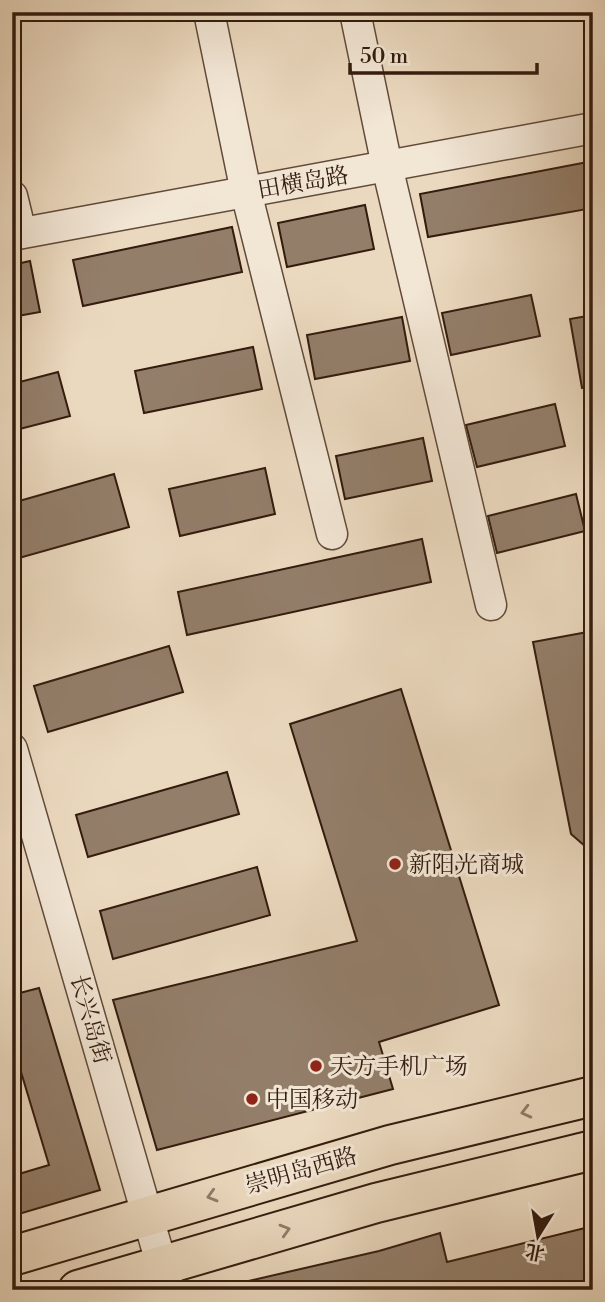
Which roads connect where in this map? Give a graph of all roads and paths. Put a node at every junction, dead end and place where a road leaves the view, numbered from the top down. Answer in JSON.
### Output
{"nodes":[{"id":1,"x":209,"y":12,"type":"edge"},
{"id":2,"x":355,"y":12,"type":"edge"},
{"id":3,"x":593,"y":128,"type":"edge"},
{"id":4,"x":387,"y":166,"type":"junction"},
{"id":5,"x":246,"y":192,"type":"junction"},
{"id":6,"x":12,"y":196,"type":"edge"},
{"id":7,"x":17,"y":234,"type":"edge"},
{"id":8,"x":332,"y":534,"type":"dead end"},
{"id":9,"x":491,"y":605,"type":"dead end"},
{"id":10,"x":12,"y":749,"type":"edge"},
{"id":11,"x":593,"y":1096,"type":"edge"},
{"id":12,"x":593,"y":1150,"type":"edge"},
{"id":13,"x":148,"y":1214,"type":"junction"},
{"id":14,"x":12,"y":1255,"type":"edge"},
{"id":15,"x":166,"y":1277,"type":"edge"},
{"id":16,"x":78,"y":1290,"type":"edge"}],
"edges":[{"from":1,"to":5,"type":"street"},
{"from":2,"to":4,"type":"street"},
{"from":3,"to":4,"type":"street","name":"田横岛路"},
{"from":4,"to":5,"type":"street","name":"田横岛路"},
{"from":4,"to":9,"type":"street"},
{"from":5,"to":7,"type":"street","name":"田横岛路"},
{"from":5,"to":8,"type":"street"},
{"from":6,"to":7,"type":"street"},
{"from":10,"to":13,"type":"street","name":"长兴岛街"},
{"from":11,"to":13,"type":"main road","name":"崇明岛西路","one_way":true},
{"from":15,"to":12,"type":"main road","one_way":true},
{"from":13,"to":14,"type":"main road","name":"崇明岛西路"},
{"from":13,"to":15,"type":"street","name":"长兴岛街"},
{"from":15,"to":16,"type":"main road"}]}
